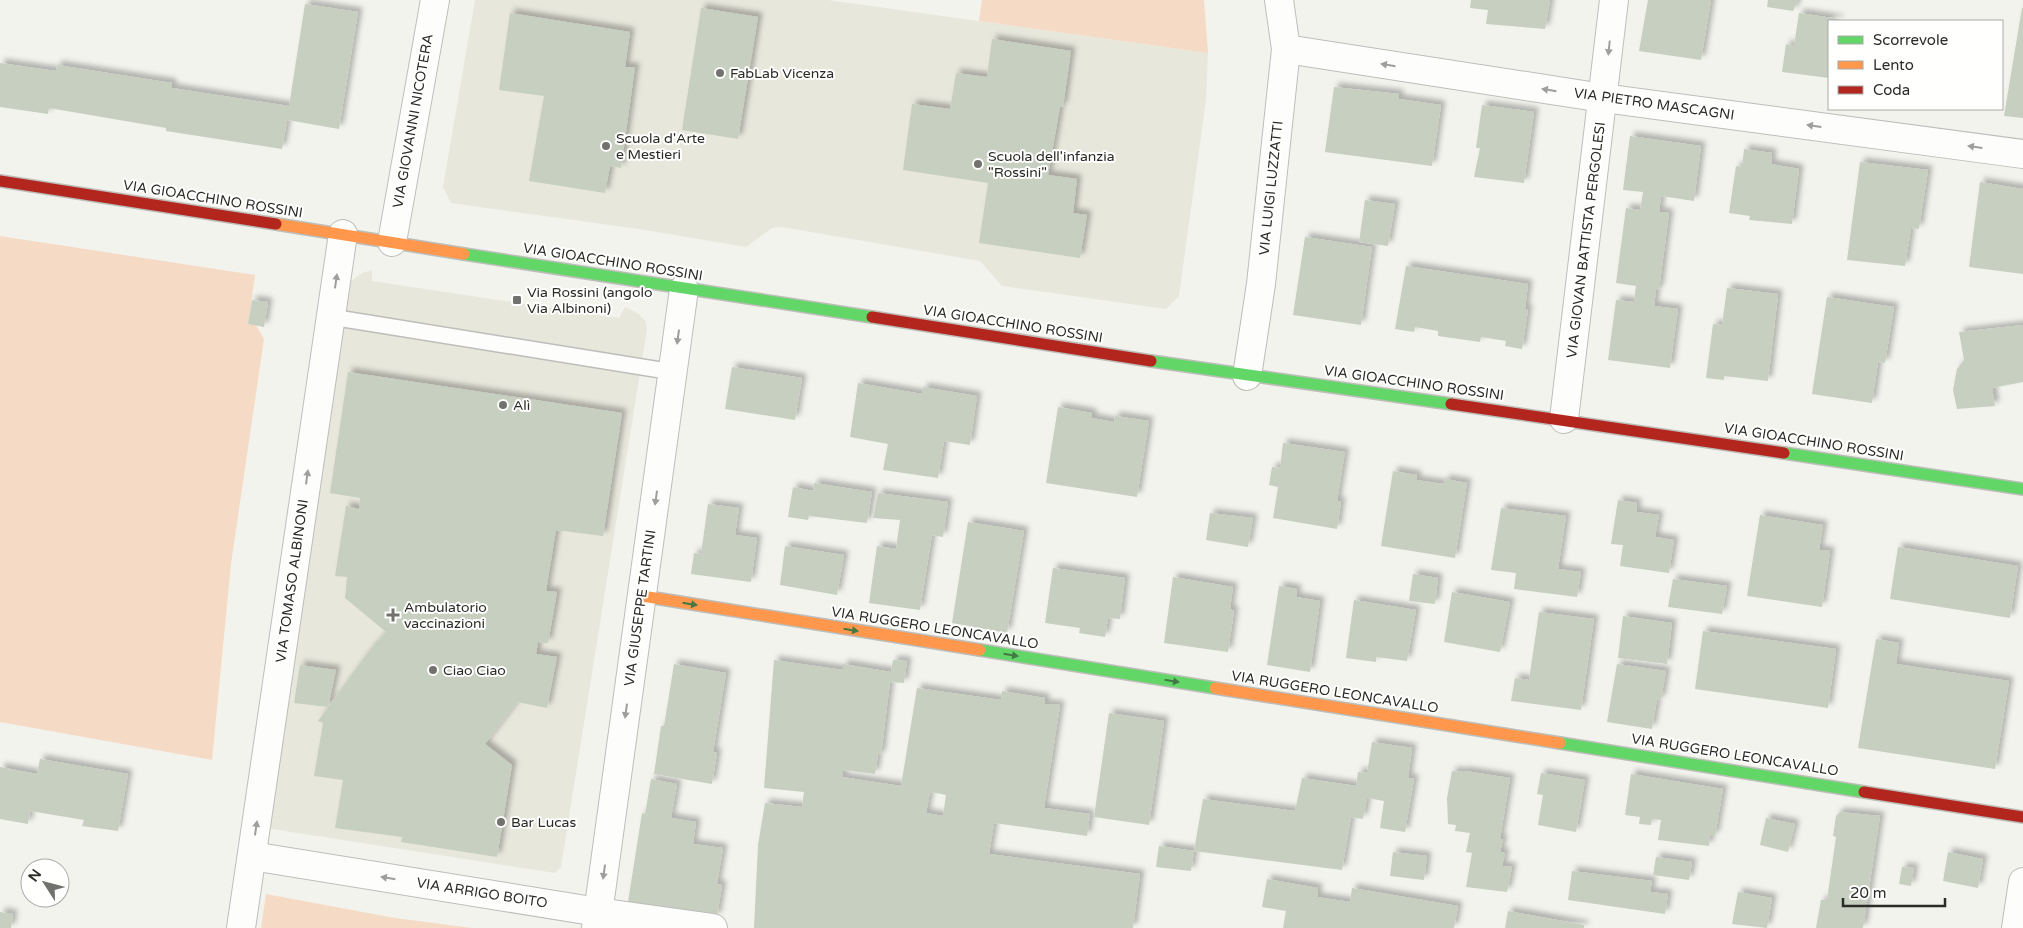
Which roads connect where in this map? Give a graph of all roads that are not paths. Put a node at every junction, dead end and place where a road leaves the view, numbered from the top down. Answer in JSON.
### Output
{"nodes":[{"id":1,"x":435,"y":0,"type":"edge"},
{"id":2,"x":1279,"y":0,"type":"edge"},
{"id":3,"x":1614,"y":0,"type":"edge"},
{"id":4,"x":1286,"y":49,"type":"junction"},
{"id":5,"x":1603,"y":98,"type":"junction"},
{"id":6,"x":2023,"y":154,"type":"edge"},
{"id":7,"x":0,"y":181,"type":"edge"},
{"id":8,"x":343,"y":234,"type":"junction"},
{"id":9,"x":392,"y":242,"type":"junction"},
{"id":10,"x":684,"y":289,"type":"junction"},
{"id":11,"x":331,"y":317,"type":"junction"},
{"id":12,"x":673,"y":372,"type":"junction"},
{"id":13,"x":1247,"y":376,"type":"junction"},
{"id":14,"x":1564,"y":419,"type":"junction"},
{"id":15,"x":2023,"y":489,"type":"edge"},
{"id":16,"x":642,"y":596,"type":"junction"},
{"id":17,"x":2023,"y":817,"type":"edge"},
{"id":18,"x":252,"y":856,"type":"junction"},
{"id":19,"x":2023,"y":882,"type":"edge"},
{"id":20,"x":597,"y":920,"type":"edge"},
{"id":21,"x":241,"y":928,"type":"edge"},
{"id":22,"x":713,"y":928,"type":"edge"},
{"id":23,"x":2016,"y":928,"type":"edge"}],
"edges":[{"from":1,"to":9,"type":"street","name":"VIA GIOVANNI NICOTERA"},
{"from":2,"to":4,"type":"street","name":"VIA LUIGI LUZZATTI"},
{"from":3,"to":5,"type":"street","name":"VIA GIOVAN BATTISTA PERGOLESI","one_way":true},
{"from":5,"to":4,"type":"street","name":"VIA PIETRO MASCAGNI","one_way":true},
{"from":4,"to":13,"type":"street","name":"VIA LUIGI LUZZATTI"},
{"from":6,"to":5,"type":"street","name":"VIA PIETRO MASCAGNI","one_way":true},
{"from":5,"to":14,"type":"street","name":"VIA GIOVAN BATTISTA PERGOLESI"},
{"from":7,"to":8,"type":"street","name":"VIA GIOACCHINO ROSSINI"},
{"from":8,"to":9,"type":"street","name":"VIA GIOACCHINO ROSSINI"},
{"from":11,"to":8,"type":"street","name":"VIA TOMASO ALBINONI","one_way":true},
{"from":9,"to":10,"type":"street","name":"VIA GIOACCHINO ROSSINI"},
{"from":10,"to":12,"type":"street","name":"VIA GIUSEPPE TARTINI","one_way":true},
{"from":10,"to":13,"type":"street","name":"VIA GIOACCHINO ROSSINI"},
{"from":11,"to":12,"type":"lane"},
{"from":18,"to":11,"type":"street","name":"VIA TOMASO ALBINONI","one_way":true},
{"from":12,"to":16,"type":"street","name":"VIA GIUSEPPE TARTINI","one_way":true},
{"from":13,"to":14,"type":"street","name":"VIA GIOACCHINO ROSSINI"},
{"from":14,"to":15,"type":"street","name":"VIA GIOACCHINO ROSSINI"},
{"from":16,"to":17,"type":"street","name":"VIA RUGGERO LEONCAVALLO","one_way":true},
{"from":16,"to":20,"type":"street","name":"VIA GIUSEPPE TARTINI","one_way":true},
{"from":20,"to":18,"type":"street","name":"VIA ARRIGO BOITO","one_way":true},
{"from":18,"to":21,"type":"street","name":"VIA TOMASO ALBINONI"},
{"from":19,"to":23,"type":"street"},
{"from":20,"to":22,"type":"street","name":"VIA ARRIGO BOITO"}]}
